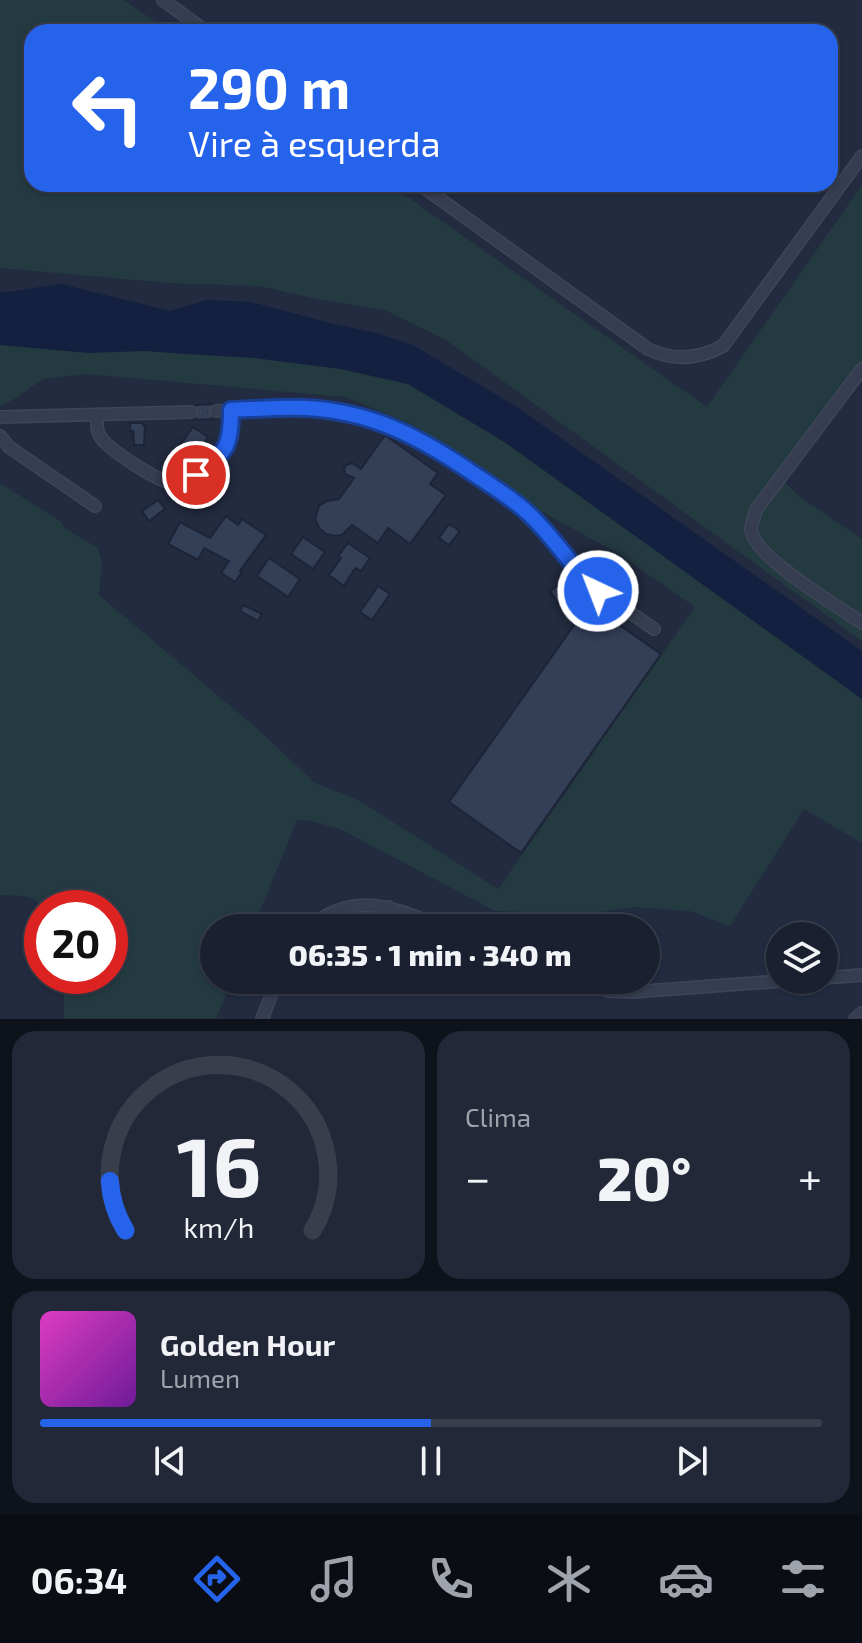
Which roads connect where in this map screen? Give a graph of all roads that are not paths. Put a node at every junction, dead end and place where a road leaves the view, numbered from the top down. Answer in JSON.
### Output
{"nodes":[{"id":1,"x":163,"y":0,"type":"edge"},
{"id":2,"x":196,"y":24,"type":"edge"},
{"id":3,"x":862,"y":156,"type":"edge"},
{"id":4,"x":838,"y":189,"type":"edge"},
{"id":5,"x":430,"y":192,"type":"edge"},
{"id":6,"x":836,"y":192,"type":"edge"},
{"id":7,"x":862,"y":369,"type":"edge"},
{"id":8,"x":231,"y":410,"type":"junction"},
{"id":9,"x":216,"y":411,"type":"tunnel mouth"},
{"id":10,"x":191,"y":412,"type":"tunnel mouth"},
{"id":11,"x":97,"y":415,"type":"junction"},
{"id":12,"x":0,"y":417,"type":"edge"},
{"id":13,"x":0,"y":436,"type":"edge"},
{"id":14,"x":95,"y":506,"type":"dead end"},
{"id":15,"x":862,"y":623,"type":"edge"},
{"id":16,"x":654,"y":629,"type":"dead end"},
{"id":17,"x":388,"y":907,"type":"junction"},
{"id":18,"x":330,"y":914,"type":"edge"},
{"id":19,"x":386,"y":914,"type":"edge"},
{"id":20,"x":407,"y":914,"type":"edge"},
{"id":21,"x":862,"y":975,"type":"edge"},
{"id":22,"x":838,"y":977,"type":"edge"},
{"id":23,"x":766,"y":982,"type":"edge"},
{"id":24,"x":660,"y":990,"type":"edge"},
{"id":25,"x":272,"y":994,"type":"edge"},
{"id":26,"x":862,"y":1013,"type":"edge"},
{"id":27,"x":262,"y":1019,"type":"edge"},
{"id":28,"x":855,"y":1019,"type":"edge"}],
"edges":[{"from":1,"to":2,"type":"lane"},
{"from":3,"to":4,"type":"lane"},
{"from":5,"to":6,"type":"lane"},
{"from":7,"to":15,"type":"lane"},
{"from":8,"to":9,"type":"lane"},
{"from":8,"to":11,"type":"lane"},
{"from":8,"to":16,"type":"lane"},
{"from":10,"to":11,"type":"lane"},
{"from":11,"to":12,"type":"lane"},
{"from":13,"to":14,"type":"lane"},
{"from":17,"to":18,"type":"lane"},
{"from":17,"to":19,"type":"lane"},
{"from":17,"to":20,"type":"lane"},
{"from":21,"to":22,"type":"lane"},
{"from":23,"to":24,"type":"lane"},
{"from":25,"to":27,"type":"lane"},
{"from":26,"to":28,"type":"lane"}]}
